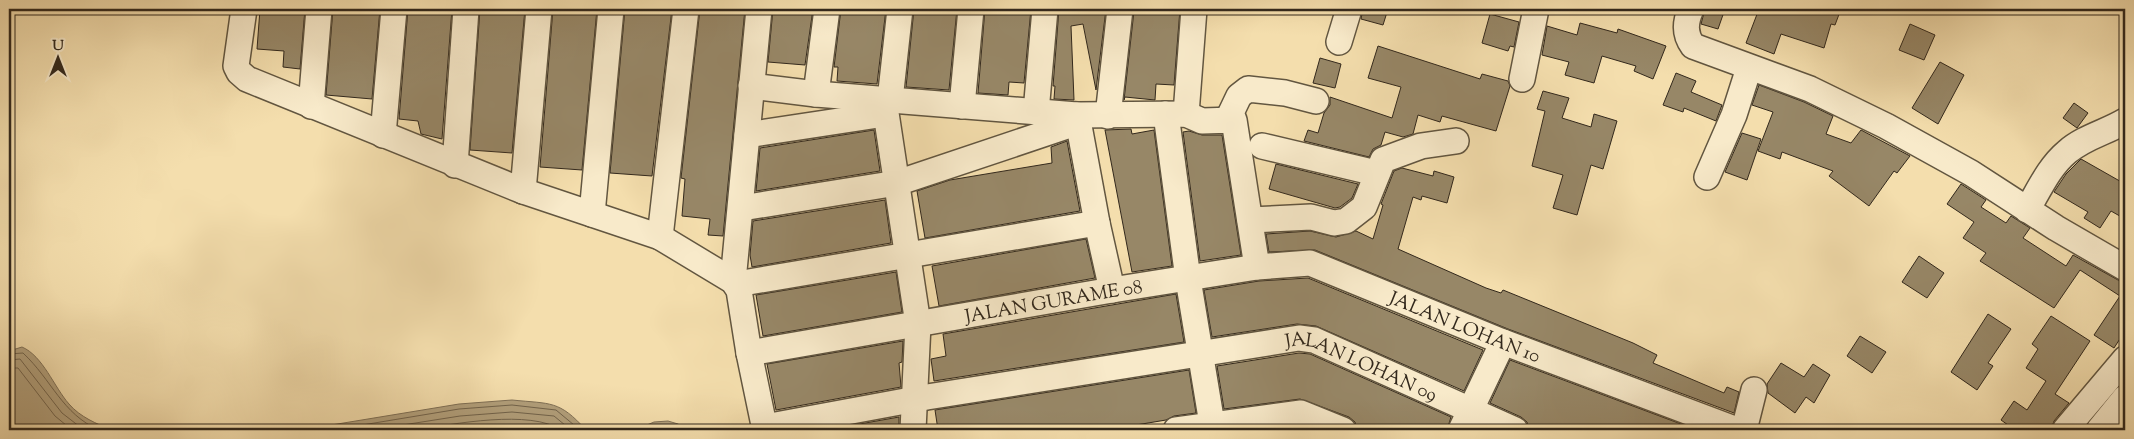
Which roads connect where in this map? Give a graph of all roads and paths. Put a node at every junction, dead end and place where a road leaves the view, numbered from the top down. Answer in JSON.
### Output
{"nodes":[{"id":1,"x":244,"y":9,"type":"edge"},
{"id":2,"x":319,"y":9,"type":"edge"},
{"id":3,"x":394,"y":9,"type":"edge"},
{"id":4,"x":466,"y":9,"type":"edge"},
{"id":5,"x":539,"y":9,"type":"edge"},
{"id":6,"x":611,"y":9,"type":"edge"},
{"id":7,"x":686,"y":9,"type":"edge"},
{"id":8,"x":759,"y":9,"type":"edge"},
{"id":9,"x":827,"y":9,"type":"edge"},
{"id":10,"x":900,"y":9,"type":"edge"},
{"id":11,"x":971,"y":9,"type":"edge"},
{"id":12,"x":1045,"y":9,"type":"edge"},
{"id":13,"x":1120,"y":9,"type":"edge"},
{"id":14,"x":1194,"y":9,"type":"edge"},
{"id":15,"x":1349,"y":9,"type":"edge"},
{"id":16,"x":1536,"y":9,"type":"edge"},
{"id":17,"x":1692,"y":9,"type":"edge"},
{"id":18,"x":1339,"y":42,"type":"dead end"},
{"id":19,"x":1750,"y":68,"type":"junction"},
{"id":20,"x":1522,"y":79,"type":"dead end"},
{"id":21,"x":751,"y":86,"type":"junction"},
{"id":22,"x":816,"y":94,"type":"junction"},
{"id":23,"x":1316,"y":100,"type":"dead end"},
{"id":24,"x":886,"y":104,"type":"junction"},
{"id":25,"x":311,"y":106,"type":"junction"},
{"id":26,"x":962,"y":106,"type":"junction"},
{"id":27,"x":1036,"y":112,"type":"junction"},
{"id":28,"x":1176,"y":114,"type":"junction"},
{"id":29,"x":1108,"y":116,"type":"junction"},
{"id":30,"x":1078,"y":118,"type":"junction"},
{"id":31,"x":1231,"y":120,"type":"junction"},
{"id":32,"x":2125,"y":121,"type":"edge"},
{"id":33,"x":383,"y":136,"type":"junction"},
{"id":34,"x":747,"y":136,"type":"junction"},
{"id":35,"x":1456,"y":141,"type":"dead end"},
{"id":36,"x":1262,"y":146,"type":"dead end"},
{"id":37,"x":455,"y":165,"type":"junction"},
{"id":38,"x":1376,"y":174,"type":"junction"},
{"id":39,"x":1707,"y":177,"type":"dead end"},
{"id":40,"x":897,"y":183,"type":"junction"},
{"id":41,"x":524,"y":191,"type":"junction"},
{"id":42,"x":742,"y":208,"type":"junction"},
{"id":43,"x":2028,"y":210,"type":"junction"},
{"id":44,"x":592,"y":214,"type":"junction"},
{"id":45,"x":1250,"y":220,"type":"junction"},
{"id":46,"x":1097,"y":223,"type":"junction"},
{"id":47,"x":660,"y":236,"type":"junction"},
{"id":48,"x":908,"y":255,"type":"junction"},
{"id":49,"x":1257,"y":267,"type":"junction"},
{"id":50,"x":2125,"y":268,"type":"edge"},
{"id":51,"x":1188,"y":279,"type":"junction"},
{"id":52,"x":735,"y":282,"type":"junction"},
{"id":53,"x":1112,"y":290,"type":"junction"},
{"id":54,"x":918,"y":324,"type":"junction"},
{"id":55,"x":1503,"y":342,"type":"junction"},
{"id":56,"x":749,"y":353,"type":"junction"},
{"id":57,"x":1200,"y":355,"type":"junction"},
{"id":58,"x":2125,"y":358,"type":"edge"},
{"id":59,"x":1754,"y":390,"type":"dead end"},
{"id":60,"x":2125,"y":398,"type":"edge"},
{"id":61,"x":916,"y":400,"type":"junction"},
{"id":62,"x":1465,"y":420,"type":"edge"},
{"id":63,"x":1212,"y":427,"type":"edge"},
{"id":64,"x":765,"y":428,"type":"edge"},
{"id":65,"x":913,"y":430,"type":"edge"},
{"id":66,"x":1176,"y":430,"type":"edge"},
{"id":67,"x":1344,"y":430,"type":"edge"},
{"id":68,"x":1514,"y":430,"type":"edge"},
{"id":69,"x":1737,"y":430,"type":"edge"},
{"id":70,"x":1744,"y":430,"type":"edge"},
{"id":71,"x":2064,"y":430,"type":"edge"},
{"id":72,"x":2099,"y":430,"type":"edge"}],
"edges":[{"from":1,"to":25,"type":"street"},
{"from":2,"to":25,"type":"street"},
{"from":3,"to":33,"type":"street"},
{"from":4,"to":37,"type":"street"},
{"from":5,"to":41,"type":"street"},
{"from":6,"to":44,"type":"street"},
{"from":7,"to":47,"type":"street"},
{"from":8,"to":21,"type":"street"},
{"from":9,"to":22,"type":"street"},
{"from":10,"to":24,"type":"street"},
{"from":11,"to":26,"type":"street"},
{"from":12,"to":27,"type":"street"},
{"from":13,"to":29,"type":"street"},
{"from":14,"to":28,"type":"street"},
{"from":15,"to":18,"type":"street"},
{"from":16,"to":20,"type":"street"},
{"from":17,"to":19,"type":"street"},
{"from":19,"to":39,"type":"street"},
{"from":19,"to":43,"type":"street"},
{"from":21,"to":22,"type":"street"},
{"from":21,"to":34,"type":"street"},
{"from":22,"to":24,"type":"street"},
{"from":23,"to":31,"type":"street"},
{"from":24,"to":26,"type":"street"},
{"from":24,"to":34,"type":"street"},
{"from":24,"to":40,"type":"street"},
{"from":25,"to":33,"type":"street"},
{"from":26,"to":27,"type":"street"},
{"from":27,"to":30,"type":"street"},
{"from":28,"to":29,"type":"street"},
{"from":28,"to":31,"type":"street"},
{"from":28,"to":51,"type":"street"},
{"from":29,"to":30,"type":"street"},
{"from":30,"to":40,"type":"street"},
{"from":30,"to":46,"type":"street"},
{"from":31,"to":45,"type":"street"},
{"from":32,"to":43,"type":"street"},
{"from":33,"to":37,"type":"street"},
{"from":34,"to":42,"type":"street"},
{"from":35,"to":38,"type":"street"},
{"from":36,"to":38,"type":"street"},
{"from":37,"to":41,"type":"street"},
{"from":38,"to":45,"type":"street"},
{"from":40,"to":42,"type":"street"},
{"from":40,"to":48,"type":"street"},
{"from":41,"to":44,"type":"street"},
{"from":42,"to":52,"type":"street"},
{"from":43,"to":50,"type":"street"},
{"from":44,"to":47,"type":"street"},
{"from":45,"to":49,"type":"street"},
{"from":46,"to":48,"type":"street"},
{"from":46,"to":53,"type":"street"},
{"from":47,"to":52,"type":"street"},
{"from":48,"to":52,"type":"street"},
{"from":48,"to":54,"type":"street"},
{"from":49,"to":51,"type":"street","name":"JALAN LOHAN 10"},
{"from":49,"to":55,"type":"street","name":"JALAN LOHAN 10"},
{"from":51,"to":53,"type":"street","name":"JALAN GURAME 08"},
{"from":51,"to":57,"type":"street"},
{"from":52,"to":56,"type":"street"},
{"from":53,"to":54,"type":"street","name":"JALAN GURAME 08"},
{"from":54,"to":56,"type":"street","name":"JALAN GURAME 08"},
{"from":54,"to":61,"type":"street"},
{"from":55,"to":62,"type":"street"},
{"from":55,"to":69,"type":"street","name":"JALAN LOHAN 10"},
{"from":56,"to":64,"type":"street"},
{"from":57,"to":61,"type":"street","name":"JALAN LOHAN 09"},
{"from":57,"to":62,"type":"street","name":"JALAN LOHAN 09"},
{"from":57,"to":63,"type":"street"},
{"from":58,"to":71,"type":"street"},
{"from":59,"to":70,"type":"street"},
{"from":60,"to":72,"type":"street"},
{"from":61,"to":64,"type":"street","name":"JALAN LOHAN 09"},
{"from":61,"to":65,"type":"street"},
{"from":62,"to":68,"type":"street","name":"JALAN LOHAN 09"},
{"from":63,"to":66,"type":"street"},
{"from":63,"to":67,"type":"street"}]}
